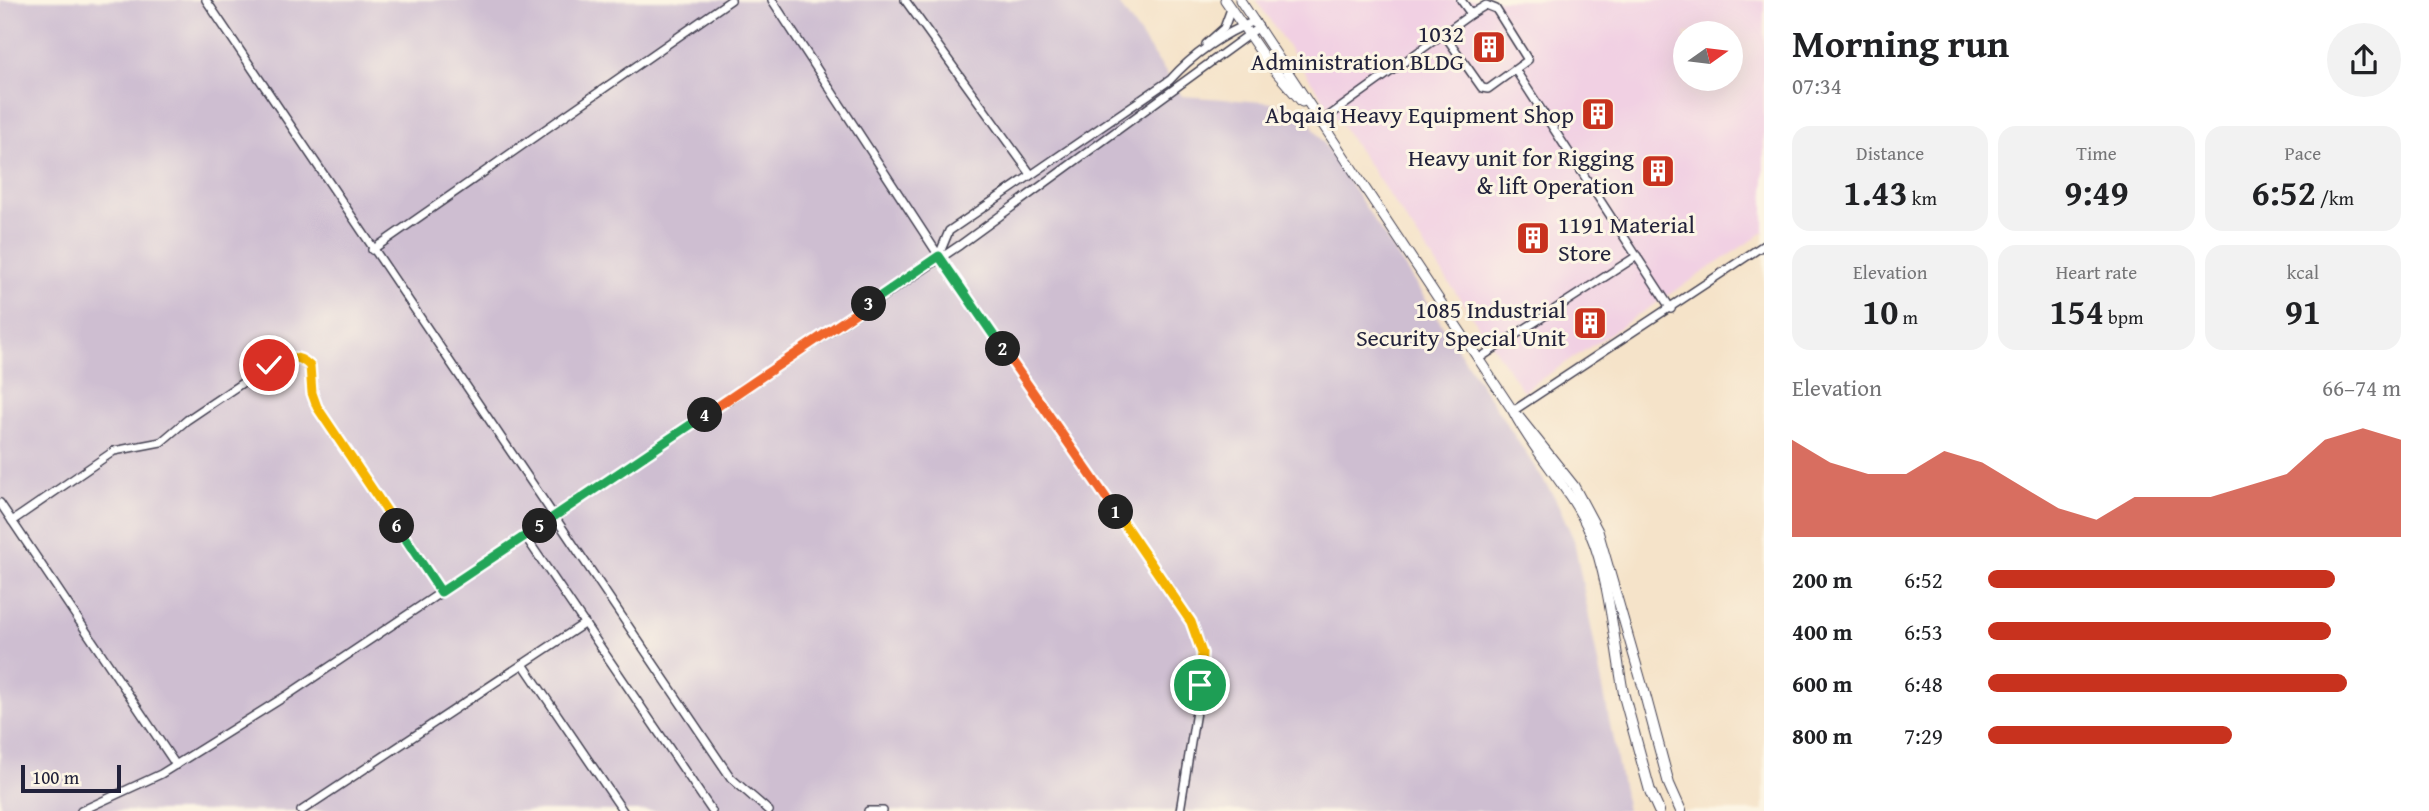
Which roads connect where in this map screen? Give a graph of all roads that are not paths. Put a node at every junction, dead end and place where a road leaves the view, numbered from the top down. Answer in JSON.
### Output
{"nodes":[{"id":1,"x":206,"y":0,"type":"edge"},
{"id":2,"x":732,"y":0,"type":"edge"},
{"id":3,"x":772,"y":0,"type":"edge"},
{"id":4,"x":905,"y":0,"type":"edge"},
{"id":5,"x":1225,"y":0,"type":"edge"},
{"id":6,"x":1240,"y":0,"type":"edge"},
{"id":7,"x":1461,"y":0,"type":"edge"},
{"id":8,"x":1231,"y":9,"type":"junction"},
{"id":9,"x":1471,"y":14,"type":"junction"},
{"id":10,"x":1257,"y":24,"type":"junction"},
{"id":11,"x":1246,"y":30,"type":"junction"},
{"id":12,"x":1444,"y":34,"type":"junction"},
{"id":13,"x":1183,"y":65,"type":"junction"},
{"id":14,"x":1516,"y":71,"type":"junction"},
{"id":15,"x":1319,"y":122,"type":"junction"},
{"id":16,"x":1030,"y":173,"type":"junction"},
{"id":17,"x":1764,"y":245,"type":"edge"},
{"id":18,"x":372,"y":250,"type":"junction"},
{"id":19,"x":939,"y":256,"type":"junction"},
{"id":20,"x":1637,"y":256,"type":"junction"},
{"id":21,"x":1671,"y":309,"type":"junction"},
{"id":22,"x":1478,"y":359,"type":"junction"},
{"id":23,"x":1513,"y":411,"type":"junction"},
{"id":24,"x":0,"y":503,"type":"edge"},
{"id":25,"x":553,"y":518,"type":"junction"},
{"id":26,"x":12,"y":522,"type":"junction"},
{"id":27,"x":525,"y":536,"type":"junction"},
{"id":28,"x":441,"y":592,"type":"junction"},
{"id":29,"x":585,"y":623,"type":"junction"},
{"id":30,"x":523,"y":664,"type":"junction"},
{"id":31,"x":1644,"y":691,"type":"joint"},
{"id":32,"x":1624,"y":696,"type":"joint"},
{"id":33,"x":176,"y":765,"type":"junction"},
{"id":34,"x":81,"y":811,"type":"edge"},
{"id":35,"x":301,"y":811,"type":"edge"},
{"id":36,"x":623,"y":811,"type":"edge"},
{"id":37,"x":712,"y":811,"type":"edge"},
{"id":38,"x":769,"y":811,"type":"edge"},
{"id":39,"x":868,"y":811,"type":"edge"},
{"id":40,"x":883,"y":811,"type":"edge"},
{"id":41,"x":1180,"y":811,"type":"edge"},
{"id":42,"x":1659,"y":811,"type":"edge"},
{"id":43,"x":1681,"y":811,"type":"edge"}],
"edges":[{"from":1,"to":18,"type":"street"},
{"from":2,"to":18,"type":"street"},
{"from":3,"to":19,"type":"street"},
{"from":4,"to":16,"type":"street"},
{"from":5,"to":8,"type":"street"},
{"from":6,"to":10,"type":"street"},
{"from":7,"to":9,"type":"street"},
{"from":8,"to":11,"type":"street"},
{"from":8,"to":13,"type":"street"},
{"from":9,"to":12,"type":"street"},
{"from":9,"to":14,"type":"street"},
{"from":10,"to":11,"type":"street"},
{"from":10,"to":15,"type":"street"},
{"from":11,"to":13,"type":"street"},
{"from":11,"to":15,"type":"street"},
{"from":11,"to":19,"type":"street"},
{"from":12,"to":14,"type":"street"},
{"from":12,"to":15,"type":"street"},
{"from":13,"to":16,"type":"street"},
{"from":14,"to":20,"type":"street"},
{"from":15,"to":22,"type":"street"},
{"from":16,"to":19,"type":"street"},
{"from":17,"to":21,"type":"street"},
{"from":18,"to":25,"type":"street"},
{"from":19,"to":25,"type":"street"},
{"from":19,"to":41,"type":"street"},
{"from":20,"to":21,"type":"street"},
{"from":20,"to":22,"type":"street"},
{"from":21,"to":23,"type":"street"},
{"from":22,"to":23,"type":"street"},
{"from":23,"to":31,"type":"street"},
{"from":23,"to":32,"type":"street"},
{"from":24,"to":26,"type":"street"},
{"from":25,"to":27,"type":"street"},
{"from":25,"to":38,"type":"street"},
{"from":26,"to":28,"type":"street"},
{"from":26,"to":33,"type":"street"},
{"from":27,"to":28,"type":"street"},
{"from":27,"to":29,"type":"street"},
{"from":28,"to":33,"type":"street"},
{"from":29,"to":30,"type":"street"},
{"from":29,"to":37,"type":"street"},
{"from":30,"to":35,"type":"street"},
{"from":30,"to":36,"type":"street"},
{"from":31,"to":43,"type":"main road"},
{"from":32,"to":42,"type":"main road"},
{"from":33,"to":34,"type":"street"},
{"from":39,"to":40,"type":"street"}]}
